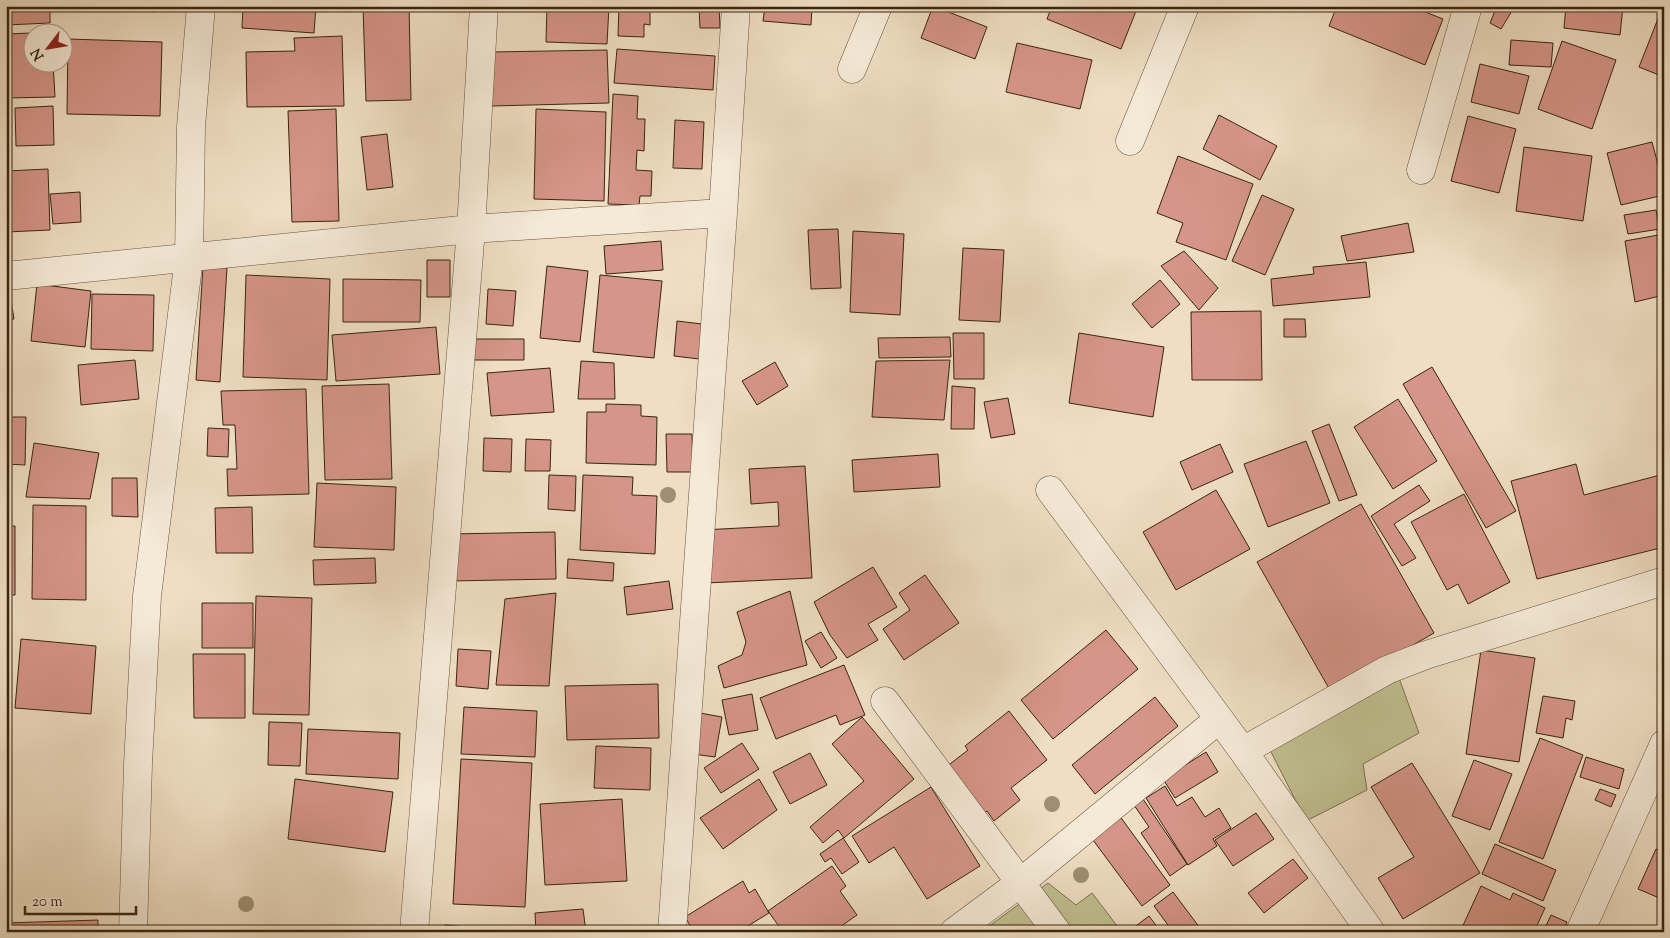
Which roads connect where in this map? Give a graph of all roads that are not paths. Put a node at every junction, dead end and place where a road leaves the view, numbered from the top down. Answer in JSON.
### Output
{"nodes":[{"id":1,"x":201,"y":6,"type":"edge"},
{"id":2,"x":484,"y":6,"type":"edge"},
{"id":3,"x":736,"y":6,"type":"edge"},
{"id":4,"x":878,"y":6,"type":"edge"},
{"id":5,"x":1185,"y":6,"type":"edge"},
{"id":6,"x":1468,"y":6,"type":"edge"},
{"id":7,"x":852,"y":69,"type":"dead end"},
{"id":8,"x":1130,"y":141,"type":"dead end"},
{"id":9,"x":1421,"y":170,"type":"dead end"},
{"id":10,"x":723,"y":213,"type":"junction"},
{"id":11,"x":471,"y":229,"type":"junction"},
{"id":12,"x":189,"y":258,"type":"junction"},
{"id":13,"x":6,"y":276,"type":"edge"},
{"id":14,"x":1050,"y":490,"type":"dead end"},
{"id":15,"x":1664,"y":582,"type":"edge"},
{"id":16,"x":885,"y":700,"type":"dead end"},
{"id":17,"x":1219,"y":718,"type":"junction"},
{"id":18,"x":1664,"y":744,"type":"edge"},
{"id":19,"x":1243,"y":751,"type":"junction"},
{"id":20,"x":1020,"y":883,"type":"junction"},
{"id":21,"x":133,"y":932,"type":"edge"},
{"id":22,"x":414,"y":932,"type":"edge"},
{"id":23,"x":672,"y":932,"type":"edge"},
{"id":24,"x":954,"y":932,"type":"edge"},
{"id":25,"x":1057,"y":932,"type":"edge"},
{"id":26,"x":1371,"y":932,"type":"edge"},
{"id":27,"x":1580,"y":932,"type":"edge"}],
"edges":[{"from":1,"to":12,"type":"street"},
{"from":2,"to":11,"type":"street"},
{"from":3,"to":10,"type":"street"},
{"from":4,"to":7,"type":"street"},
{"from":5,"to":8,"type":"street"},
{"from":6,"to":9,"type":"street"},
{"from":10,"to":11,"type":"street"},
{"from":10,"to":23,"type":"street"},
{"from":11,"to":12,"type":"street"},
{"from":11,"to":22,"type":"street"},
{"from":12,"to":13,"type":"street"},
{"from":12,"to":21,"type":"street"},
{"from":14,"to":17,"type":"street"},
{"from":15,"to":19,"type":"street"},
{"from":16,"to":20,"type":"street"},
{"from":17,"to":19,"type":"street"},
{"from":17,"to":20,"type":"street"},
{"from":18,"to":27,"type":"street"},
{"from":19,"to":26,"type":"street"},
{"from":20,"to":24,"type":"street"},
{"from":20,"to":25,"type":"street"}]}
